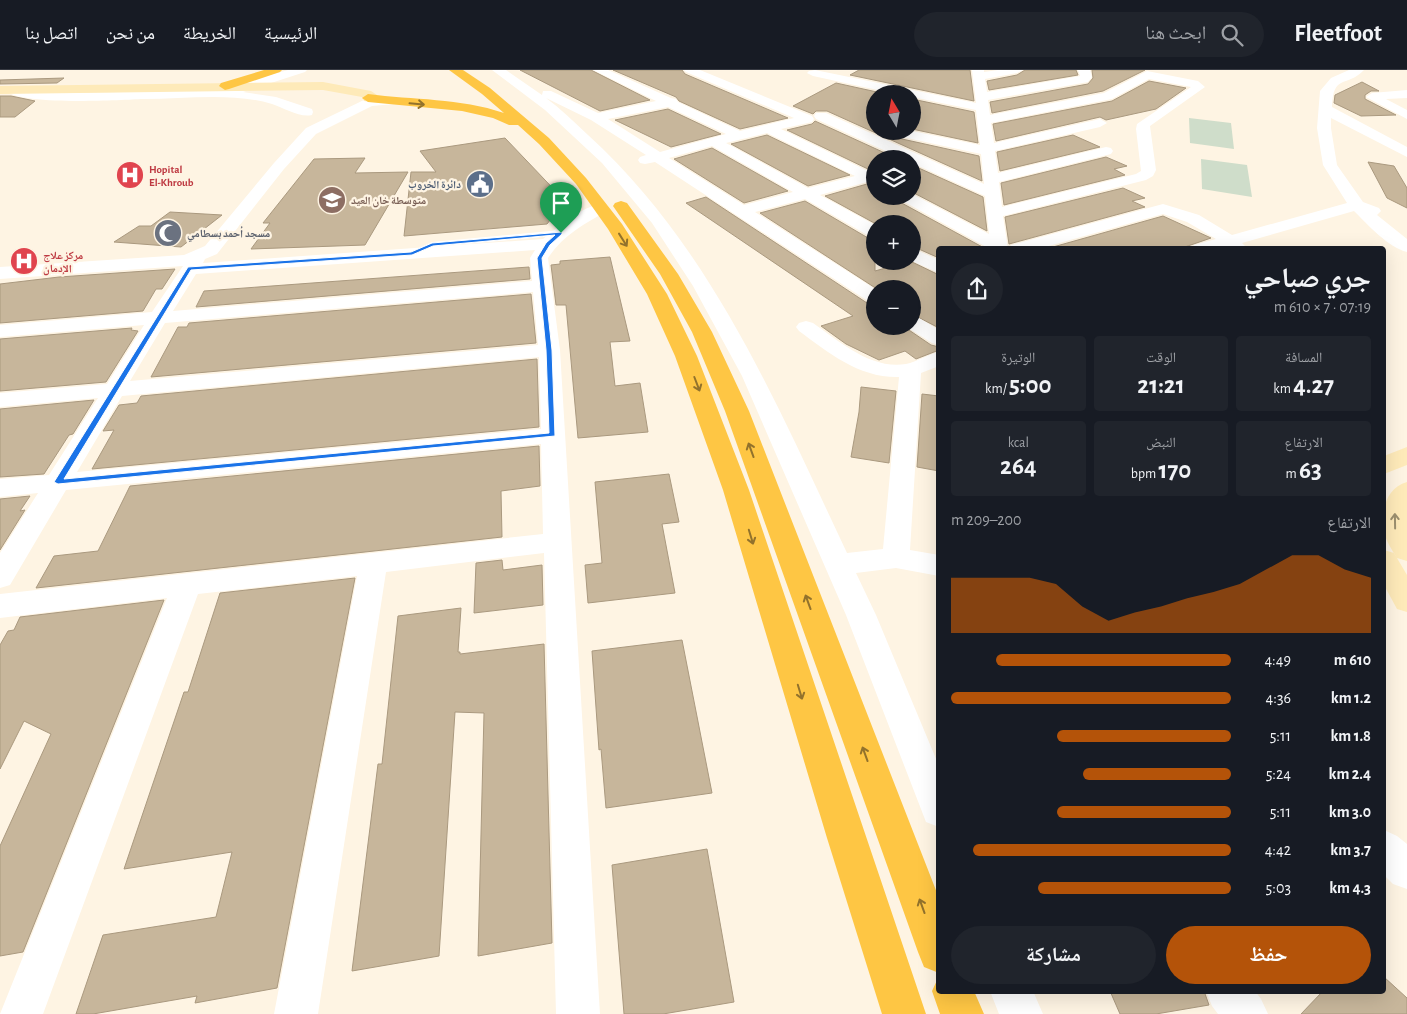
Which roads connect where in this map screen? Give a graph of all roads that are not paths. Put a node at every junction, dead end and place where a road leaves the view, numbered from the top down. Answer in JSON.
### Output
{"nodes":[{"id":1,"x":276,"y":70,"type":"edge"},
{"id":2,"x":301,"y":70,"type":"edge"},
{"id":3,"x":312,"y":70,"type":"edge"},
{"id":4,"x":455,"y":70,"type":"edge"},
{"id":5,"x":471,"y":70,"type":"edge"},
{"id":6,"x":599,"y":70,"type":"edge"},
{"id":7,"x":690,"y":70,"type":"edge"},
{"id":8,"x":1017,"y":70,"type":"edge"},
{"id":9,"x":1084,"y":70,"type":"edge"},
{"id":10,"x":1358,"y":70,"type":"edge"},
{"id":11,"x":813,"y":73,"type":"dead end"},
{"id":12,"x":503,"y":74,"type":"edge"},
{"id":13,"x":732,"y":83,"type":"junction"},
{"id":14,"x":225,"y":86,"type":"junction"},
{"id":15,"x":314,"y":87,"type":"junction"},
{"id":16,"x":241,"y":88,"type":"junction"},
{"id":17,"x":7,"y":91,"type":"edge"},
{"id":18,"x":713,"y":92,"type":"dead end"},
{"id":19,"x":978,"y":92,"type":"edge"},
{"id":20,"x":1407,"y":94,"type":"edge"},
{"id":21,"x":686,"y":98,"type":"dead end"},
{"id":22,"x":369,"y":100,"type":"junction"},
{"id":23,"x":265,"y":102,"type":"junction"},
{"id":24,"x":668,"y":103,"type":"junction"},
{"id":25,"x":307,"y":112,"type":"dead end"},
{"id":26,"x":1324,"y":115,"type":"junction"},
{"id":27,"x":1407,"y":115,"type":"edge"},
{"id":28,"x":596,"y":117,"type":"junction"},
{"id":29,"x":814,"y":117,"type":"junction"},
{"id":30,"x":1100,"y":123,"type":"dead end"},
{"id":31,"x":968,"y":124,"type":"dead end"},
{"id":32,"x":866,"y":126,"type":"edge"},
{"id":33,"x":768,"y":128,"type":"junction"},
{"id":34,"x":533,"y":132,"type":"junction"},
{"id":35,"x":739,"y":135,"type":"junction"},
{"id":36,"x":921,"y":137,"type":"edge"},
{"id":37,"x":713,"y":141,"type":"junction"},
{"id":38,"x":888,"y":150,"type":"edge"},
{"id":39,"x":988,"y":150,"type":"junction"},
{"id":40,"x":1106,"y":151,"type":"dead end"},
{"id":41,"x":1407,"y":153,"type":"edge"},
{"id":42,"x":655,"y":156,"type":"junction"},
{"id":43,"x":921,"y":165,"type":"edge"},
{"id":44,"x":615,"y":169,"type":"junction"},
{"id":45,"x":866,"y":174,"type":"edge"},
{"id":46,"x":866,"y":179,"type":"edge"},
{"id":47,"x":992,"y":179,"type":"junction"},
{"id":48,"x":807,"y":194,"type":"junction"},
{"id":49,"x":993,"y":194,"type":"junction"},
{"id":50,"x":921,"y":205,"type":"edge"},
{"id":51,"x":1357,"y":206,"type":"junction"},
{"id":52,"x":601,"y":208,"type":"junction"},
{"id":53,"x":742,"y":211,"type":"junction"},
{"id":54,"x":996,"y":213,"type":"junction"},
{"id":55,"x":1399,"y":221,"type":"dead end"},
{"id":56,"x":866,"y":227,"type":"edge"},
{"id":57,"x":554,"y":238,"type":"junction"},
{"id":58,"x":1234,"y":245,"type":"edge"},
{"id":59,"x":995,"y":246,"type":"edge"},
{"id":60,"x":999,"y":246,"type":"edge"},
{"id":61,"x":1028,"y":246,"type":"edge"},
{"id":62,"x":1407,"y":247,"type":"edge"},
{"id":63,"x":921,"y":258,"type":"edge"},
{"id":64,"x":194,"y":262,"type":"junction"},
{"id":65,"x":936,"y":266,"type":"edge"},
{"id":66,"x":0,"y":273,"type":"edge"},
{"id":67,"x":542,"y":286,"type":"junction"},
{"id":68,"x":866,"y":291,"type":"edge"},
{"id":69,"x":158,"y":318,"type":"junction"},
{"id":70,"x":806,"y":327,"type":"dead end"},
{"id":71,"x":921,"y":328,"type":"edge"},
{"id":72,"x":0,"y":331,"type":"edge"},
{"id":73,"x":936,"y":337,"type":"edge"},
{"id":74,"x":549,"y":350,"type":"junction"},
{"id":75,"x":936,"y":359,"type":"edge"},
{"id":76,"x":910,"y":370,"type":"junction"},
{"id":77,"x":114,"y":390,"type":"junction"},
{"id":78,"x":0,"y":400,"type":"edge"},
{"id":79,"x":552,"y":435,"type":"junction"},
{"id":80,"x":1407,"y":455,"type":"edge"},
{"id":81,"x":1386,"y":465,"type":"edge"},
{"id":82,"x":58,"y":482,"type":"junction"},
{"id":83,"x":0,"y":488,"type":"edge"},
{"id":84,"x":1407,"y":491,"type":"edge"},
{"id":85,"x":557,"y":542,"type":"junction"},
{"id":86,"x":1407,"y":551,"type":"edge"},
{"id":87,"x":896,"y":558,"type":"junction"},
{"id":88,"x":373,"y":563,"type":"junction"},
{"id":89,"x":1386,"y":564,"type":"edge"},
{"id":90,"x":838,"y":565,"type":"junction"},
{"id":91,"x":936,"y":565,"type":"edge"},
{"id":92,"x":0,"y":577,"type":"edge"},
{"id":93,"x":187,"y":585,"type":"junction"},
{"id":94,"x":1407,"y":601,"type":"edge"},
{"id":95,"x":0,"y":606,"type":"edge"},
{"id":96,"x":936,"y":802,"type":"edge"},
{"id":97,"x":1386,"y":851,"type":"edge"},
{"id":98,"x":1407,"y":870,"type":"edge"},
{"id":99,"x":936,"y":944,"type":"edge"},
{"id":100,"x":954,"y":994,"type":"edge"},
{"id":101,"x":1012,"y":994,"type":"edge"},
{"id":102,"x":1229,"y":994,"type":"edge"},
{"id":103,"x":21,"y":1014,"type":"edge"},
{"id":104,"x":296,"y":1014,"type":"edge"},
{"id":105,"x":578,"y":1014,"type":"edge"},
{"id":106,"x":904,"y":1014,"type":"edge"},
{"id":107,"x":962,"y":1014,"type":"edge"},
{"id":108,"x":1020,"y":1014,"type":"edge"},
{"id":109,"x":1246,"y":1014,"type":"edge"}],
"edges":[{"from":1,"to":14,"type":"highway"},
{"from":2,"to":16,"type":"street"},
{"from":3,"to":15,"type":"street"},
{"from":4,"to":34,"type":"highway"},
{"from":99,"to":5,"type":"highway","one_way":true},
{"from":6,"to":24,"type":"street"},
{"from":7,"to":13,"type":"street"},
{"from":8,"to":19,"type":"street"},
{"from":9,"to":19,"type":"street"},
{"from":10,"to":26,"type":"street"},
{"from":11,"to":19,"type":"street"},
{"from":12,"to":28,"type":"street"},
{"from":12,"to":44,"type":"street"},
{"from":13,"to":18,"type":"street"},
{"from":13,"to":29,"type":"street"},
{"from":14,"to":16,"type":"main road"},
{"from":14,"to":17,"type":"main road"},
{"from":15,"to":16,"type":"main road"},
{"from":15,"to":22,"type":"main road"},
{"from":15,"to":23,"type":"street"},
{"from":16,"to":17,"type":"main road"},
{"from":17,"to":23,"type":"street"},
{"from":19,"to":31,"type":"street"},
{"from":19,"to":39,"type":"street"},
{"from":19,"to":54,"type":"street"},
{"from":20,"to":27,"type":"street"},
{"from":21,"to":24,"type":"street"},
{"from":22,"to":34,"type":"highway","one_way":true},
{"from":22,"to":64,"type":"street"},
{"from":23,"to":25,"type":"street"},
{"from":24,"to":28,"type":"street"},
{"from":24,"to":35,"type":"street"},
{"from":26,"to":41,"type":"street"},
{"from":26,"to":51,"type":"street"},
{"from":28,"to":42,"type":"street"},
{"from":29,"to":32,"type":"street"},
{"from":29,"to":33,"type":"street"},
{"from":29,"to":38,"type":"street"},
{"from":30,"to":39,"type":"street"},
{"from":33,"to":35,"type":"street"},
{"from":33,"to":45,"type":"street"},
{"from":34,"to":52,"type":"highway"},
{"from":35,"to":37,"type":"street"},
{"from":36,"to":39,"type":"street"},
{"from":37,"to":42,"type":"street"},
{"from":37,"to":48,"type":"street"},
{"from":39,"to":47,"type":"street"},
{"from":40,"to":47,"type":"street"},
{"from":42,"to":44,"type":"street"},
{"from":42,"to":53,"type":"street"},
{"from":43,"to":49,"type":"street"},
{"from":44,"to":90,"type":"street"},
{"from":46,"to":48,"type":"street"},
{"from":47,"to":49,"type":"street"},
{"from":48,"to":53,"type":"street"},
{"from":48,"to":56,"type":"street"},
{"from":49,"to":54,"type":"street"},
{"from":50,"to":59,"type":"street"},
{"from":51,"to":55,"type":"street"},
{"from":51,"to":58,"type":"street"},
{"from":51,"to":62,"type":"street"},
{"from":52,"to":57,"type":"street"},
{"from":52,"to":106,"type":"highway","one_way":true},
{"from":53,"to":68,"type":"street"},
{"from":54,"to":60,"type":"street"},
{"from":57,"to":64,"type":"street"},
{"from":57,"to":67,"type":"street"},
{"from":58,"to":61,"type":"street"},
{"from":63,"to":65,"type":"street"},
{"from":64,"to":66,"type":"street"},
{"from":64,"to":69,"type":"street"},
{"from":67,"to":69,"type":"street"},
{"from":67,"to":74,"type":"street"},
{"from":69,"to":72,"type":"street"},
{"from":69,"to":77,"type":"street"},
{"from":70,"to":76,"type":"street"},
{"from":71,"to":73,"type":"street"},
{"from":74,"to":77,"type":"street"},
{"from":74,"to":79,"type":"street"},
{"from":75,"to":76,"type":"street"},
{"from":76,"to":87,"type":"street"},
{"from":77,"to":78,"type":"street"},
{"from":77,"to":82,"type":"street"},
{"from":79,"to":82,"type":"street"},
{"from":79,"to":85,"type":"street"},
{"from":80,"to":81,"type":"main road"},
{"from":82,"to":83,"type":"street"},
{"from":82,"to":92,"type":"street"},
{"from":86,"to":84,"type":"main road","one_way":true},
{"from":85,"to":88,"type":"street"},
{"from":85,"to":105,"type":"street"},
{"from":87,"to":90,"type":"street"},
{"from":87,"to":91,"type":"street"},
{"from":88,"to":93,"type":"street"},
{"from":88,"to":104,"type":"street"},
{"from":89,"to":94,"type":"main road"},
{"from":90,"to":96,"type":"street"},
{"from":93,"to":95,"type":"street"},
{"from":93,"to":103,"type":"street"},
{"from":97,"to":98,"type":"street"},
{"from":100,"to":107,"type":"highway"},
{"from":101,"to":108,"type":"street"},
{"from":102,"to":109,"type":"street"}]}
